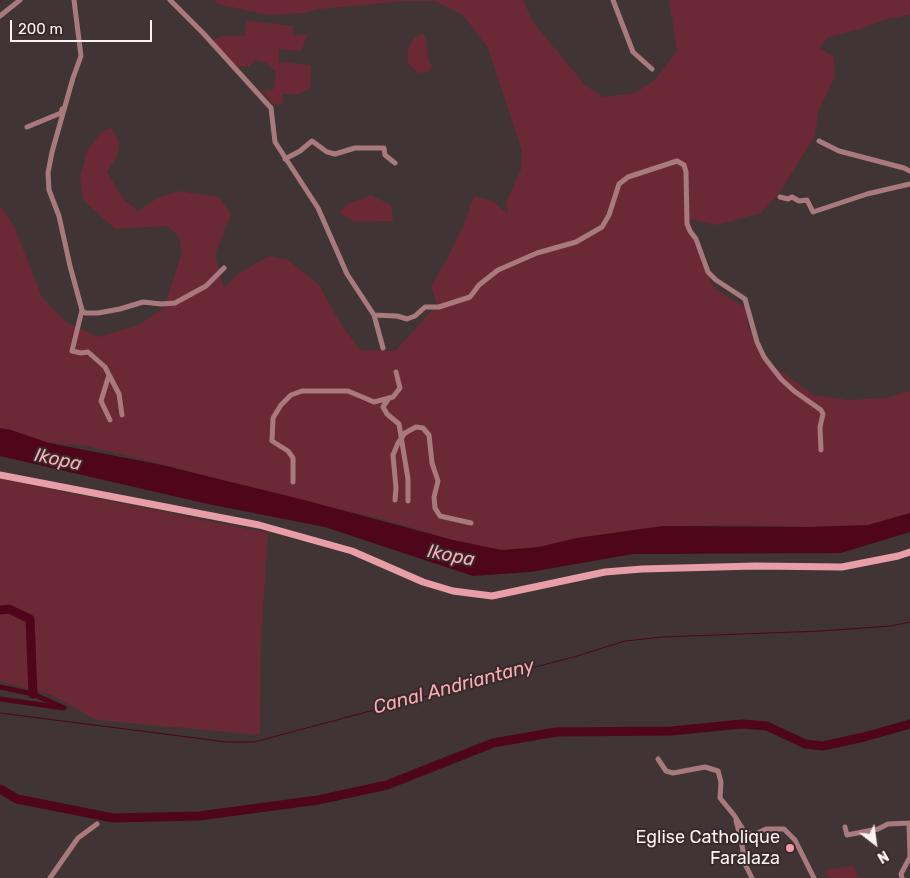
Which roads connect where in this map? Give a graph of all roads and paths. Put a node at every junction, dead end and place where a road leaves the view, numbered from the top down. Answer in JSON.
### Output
{"nodes":[{"id":1,"x":20,"y":0,"type":"edge"},
{"id":2,"x":74,"y":0,"type":"edge"},
{"id":3,"x":170,"y":0,"type":"edge"},
{"id":4,"x":613,"y":0,"type":"edge"},
{"id":5,"x":0,"y":16,"type":"edge"},
{"id":6,"x":80,"y":37,"type":"junction"},
{"id":7,"x":652,"y":69,"type":"dead end"},
{"id":8,"x":27,"y":127,"type":"dead end"},
{"id":9,"x":819,"y":141,"type":"dead end"},
{"id":10,"x":285,"y":159,"type":"junction"},
{"id":11,"x":395,"y":163,"type":"dead end"},
{"id":12,"x":910,"y":171,"type":"edge"},
{"id":13,"x":910,"y":184,"type":"edge"},
{"id":14,"x":780,"y":197,"type":"dead end"},
{"id":15,"x":224,"y":268,"type":"dead end"},
{"id":16,"x":82,"y":310,"type":"junction"},
{"id":17,"x":374,"y":315,"type":"junction"},
{"id":18,"x":383,"y":348,"type":"dead end"},
{"id":19,"x":396,"y":372,"type":"dead end"},
{"id":20,"x":109,"y":374,"type":"junction"},
{"id":21,"x":390,"y":398,"type":"junction"},
{"id":22,"x":122,"y":415,"type":"dead end"},
{"id":23,"x":110,"y":420,"type":"dead end"},
{"id":24,"x":402,"y":438,"type":"junction"},
{"id":25,"x":821,"y":450,"type":"dead end"},
{"id":26,"x":0,"y":474,"type":"edge"},
{"id":27,"x":293,"y":482,"type":"dead end"},
{"id":28,"x":395,"y":500,"type":"dead end"},
{"id":29,"x":408,"y":501,"type":"dead end"},
{"id":30,"x":471,"y":523,"type":"dead end"},
{"id":31,"x":910,"y":552,"type":"edge"},
{"id":32,"x":658,"y":759,"type":"dead end"},
{"id":33,"x":734,"y":815,"type":"junction"},
{"id":34,"x":910,"y":823,"type":"edge"},
{"id":35,"x":97,"y":824,"type":"dead end"},
{"id":36,"x":846,"y":827,"type":"dead end"},
{"id":37,"x":50,"y":878,"type":"edge"},
{"id":38,"x":752,"y":878,"type":"edge"},
{"id":39,"x":814,"y":878,"type":"edge"},
{"id":40,"x":902,"y":878,"type":"edge"}],
"edges":[{"from":1,"to":5,"type":"street"},
{"from":2,"to":6,"type":"street"},
{"from":3,"to":10,"type":"street"},
{"from":4,"to":7,"type":"street"},
{"from":6,"to":8,"type":"street"},
{"from":6,"to":16,"type":"street"},
{"from":9,"to":12,"type":"street"},
{"from":10,"to":11,"type":"street"},
{"from":10,"to":17,"type":"street"},
{"from":13,"to":14,"type":"street"},
{"from":15,"to":16,"type":"street"},
{"from":16,"to":20,"type":"street"},
{"from":17,"to":18,"type":"street"},
{"from":17,"to":25,"type":"street"},
{"from":19,"to":21,"type":"street"},
{"from":20,"to":22,"type":"street"},
{"from":20,"to":23,"type":"street"},
{"from":21,"to":24,"type":"street"},
{"from":21,"to":27,"type":"street"},
{"from":24,"to":28,"type":"street"},
{"from":24,"to":29,"type":"street"},
{"from":24,"to":30,"type":"street"},
{"from":26,"to":31,"type":"main road"},
{"from":32,"to":33,"type":"street"},
{"from":33,"to":38,"type":"street"},
{"from":33,"to":39,"type":"street"},
{"from":34,"to":36,"type":"street"},
{"from":34,"to":40,"type":"street"},
{"from":35,"to":37,"type":"street"}]}
